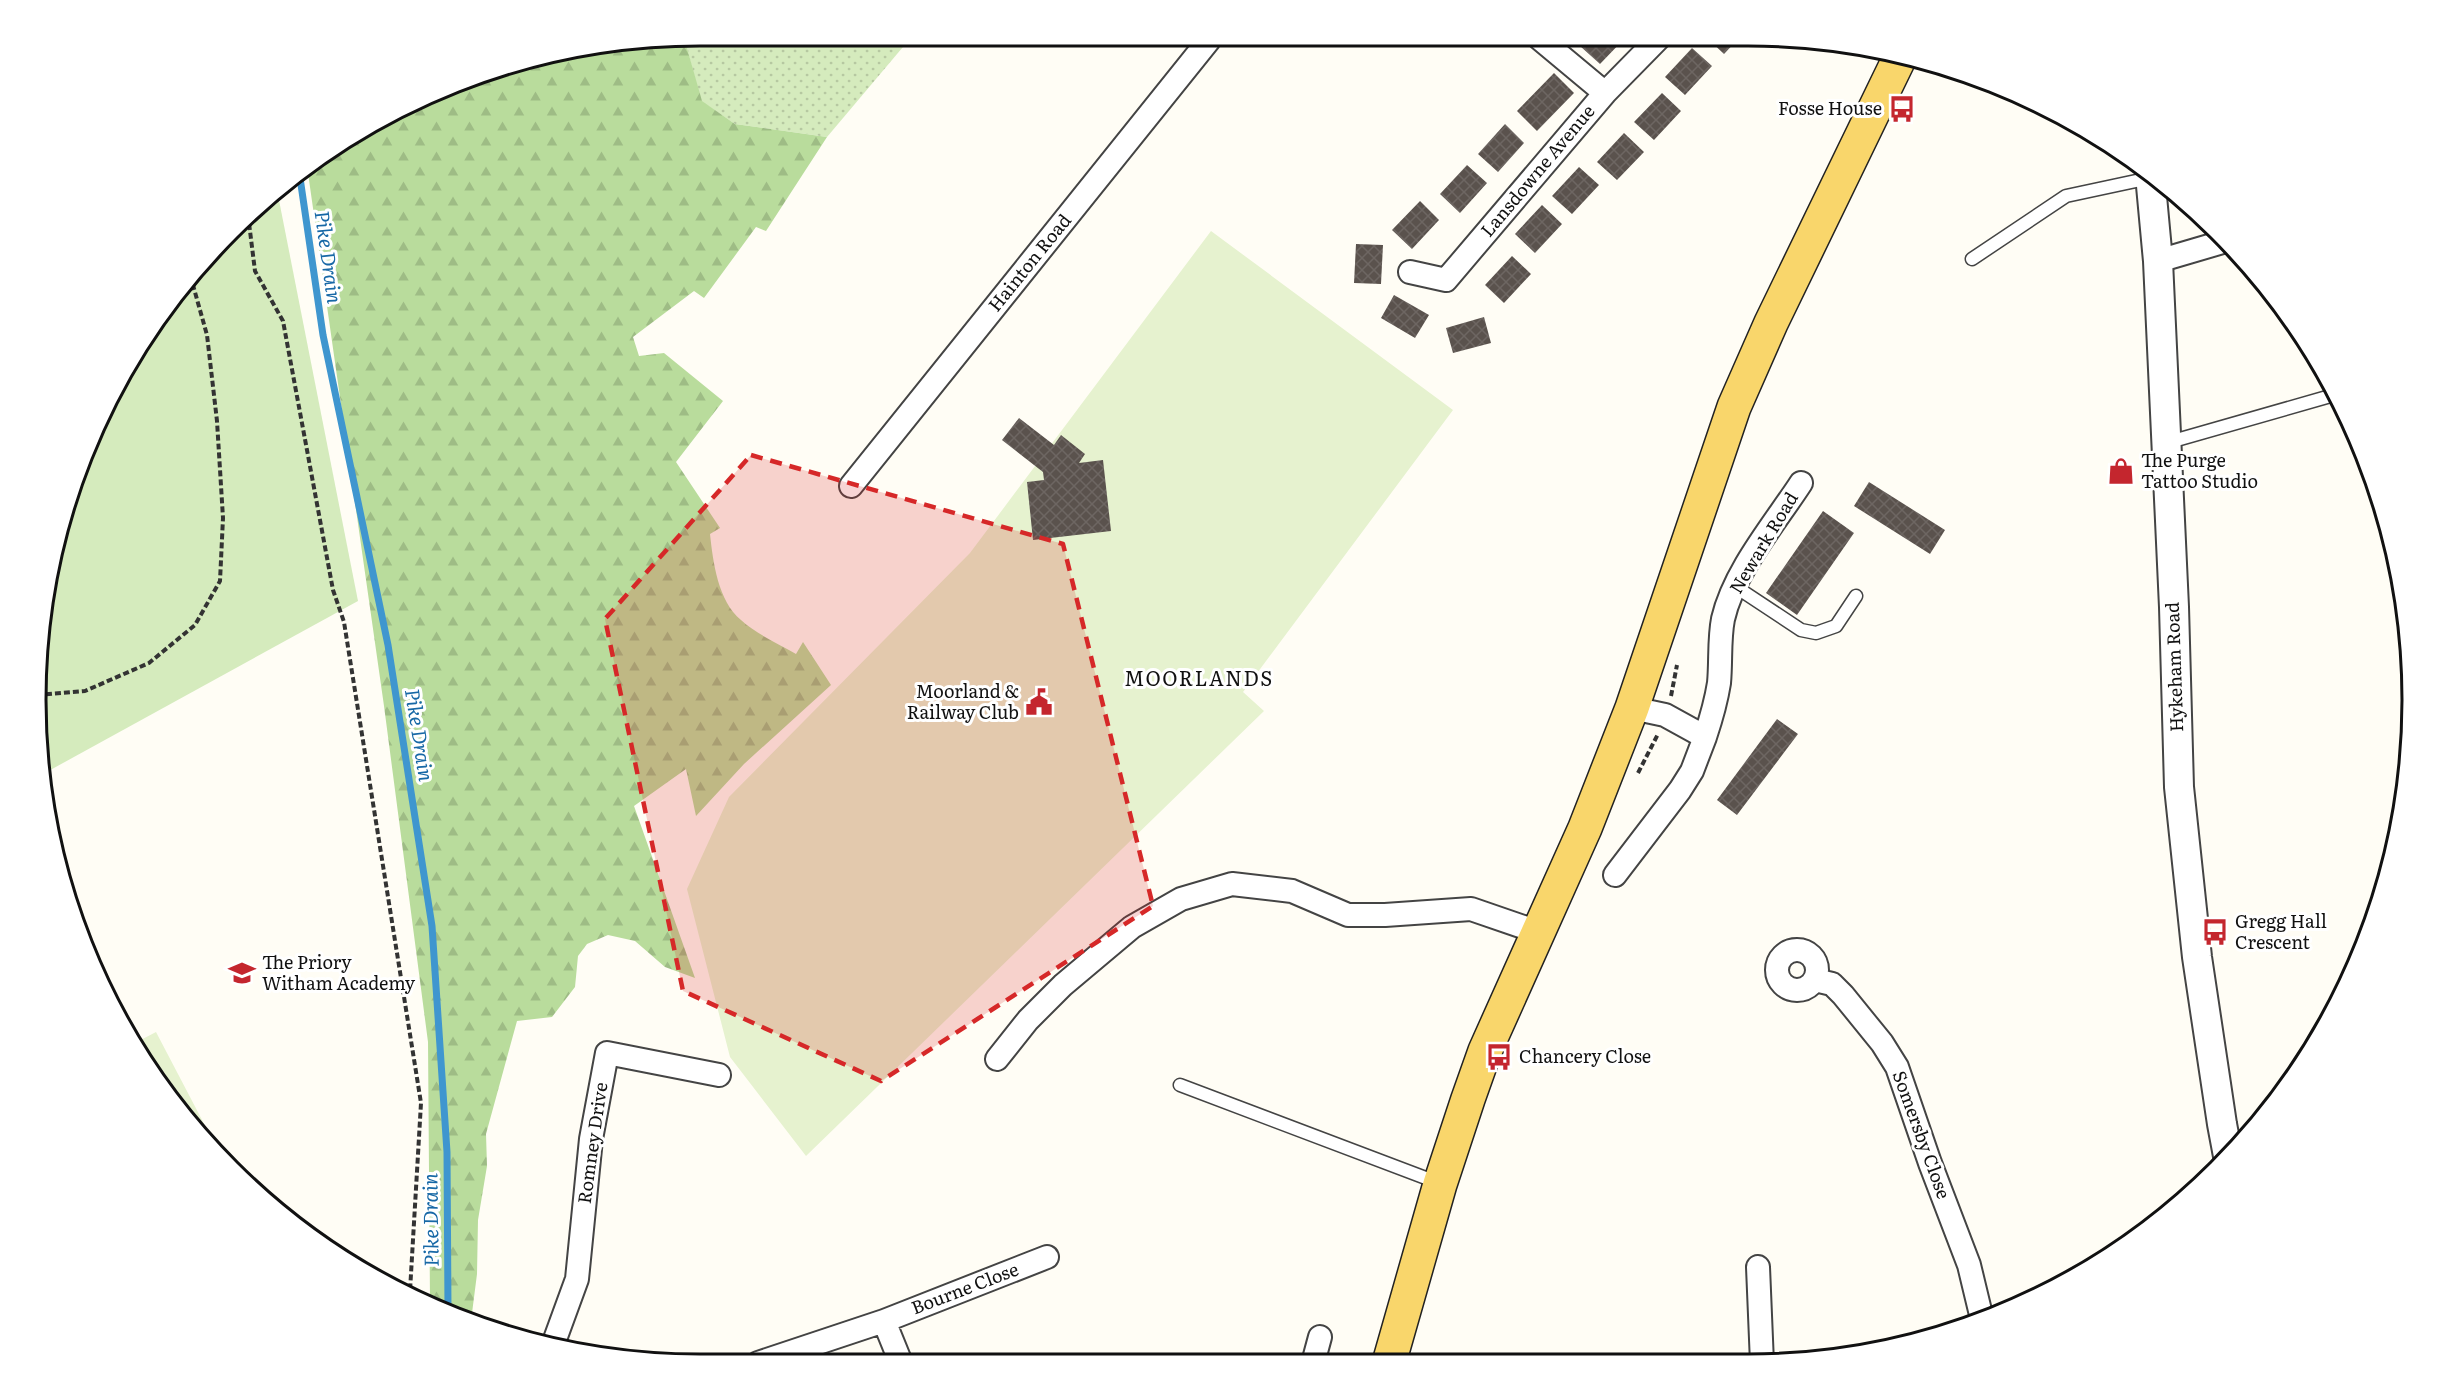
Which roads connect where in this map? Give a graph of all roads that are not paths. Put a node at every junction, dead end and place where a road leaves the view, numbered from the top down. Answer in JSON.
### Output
{"nodes":[{"id":1,"x":1204,"y":46,"type":"edge"},
{"id":2,"x":1549,"y":46,"type":"edge"},
{"id":3,"x":1651,"y":46,"type":"edge"},
{"id":4,"x":1897,"y":64,"type":"edge"},
{"id":5,"x":1605,"y":93,"type":"junction"},
{"id":6,"x":2141,"y":178,"type":"edge"},
{"id":7,"x":2151,"y":186,"type":"edge"},
{"id":8,"x":2216,"y":244,"type":"edge"},
{"id":9,"x":1972,"y":259,"type":"dead end"},
{"id":10,"x":2158,"y":261,"type":"junction"},
{"id":11,"x":1410,"y":272,"type":"dead end"},
{"id":12,"x":2327,"y":397,"type":"edge"},
{"id":13,"x":2166,"y":443,"type":"junction"},
{"id":14,"x":1801,"y":483,"type":"dead end"},
{"id":15,"x":851,"y":486,"type":"dead end"},
{"id":16,"x":1736,"y":586,"type":"junction"},
{"id":17,"x":1856,"y":596,"type":"dead end"},
{"id":18,"x":1632,"y":708,"type":"junction"},
{"id":19,"x":1705,"y":737,"type":"junction"},
{"id":20,"x":1615,"y":874,"type":"dead end"},
{"id":21,"x":1538,"y":932,"type":"junction"},
{"id":22,"x":1815,"y":980,"type":"dead end"},
{"id":23,"x":997,"y":1059,"type":"dead end"},
{"id":24,"x":719,"y":1075,"type":"dead end"},
{"id":25,"x":1180,"y":1085,"type":"dead end"},
{"id":26,"x":2226,"y":1145,"type":"edge"},
{"id":27,"x":1440,"y":1184,"type":"junction"},
{"id":28,"x":1047,"y":1257,"type":"dead end"},
{"id":29,"x":1758,"y":1266,"type":"dead end"},
{"id":30,"x":1980,"y":1311,"type":"edge"},
{"id":31,"x":884,"y":1321,"type":"junction"},
{"id":32,"x":556,"y":1337,"type":"edge"},
{"id":33,"x":1320,"y":1337,"type":"dead end"},
{"id":34,"x":1762,"y":1353,"type":"edge"},
{"id":35,"x":785,"y":1354,"type":"edge"},
{"id":36,"x":897,"y":1354,"type":"edge"},
{"id":37,"x":1315,"y":1354,"type":"edge"},
{"id":38,"x":1392,"y":1354,"type":"edge"}],
"edges":[{"from":1,"to":15,"type":"street","name":"Hainton Road"},
{"from":2,"to":5,"type":"street"},
{"from":3,"to":5,"type":"street","name":"Lansdowne Avenue"},
{"from":4,"to":18,"type":"main road"},
{"from":5,"to":11,"type":"street","name":"Lansdowne Avenue"},
{"from":6,"to":9,"type":"lane"},
{"from":7,"to":10,"type":"street","name":"Hykeham Road"},
{"from":8,"to":10,"type":"street"},
{"from":10,"to":13,"type":"street","name":"Hykeham Road"},
{"from":12,"to":13,"type":"lane"},
{"from":13,"to":26,"type":"street","name":"Hykeham Road"},
{"from":14,"to":16,"type":"street","name":"Newark Road"},
{"from":16,"to":17,"type":"lane"},
{"from":16,"to":19,"type":"street","name":"Newark Road"},
{"from":18,"to":19,"type":"street"},
{"from":18,"to":21,"type":"main road"},
{"from":19,"to":20,"type":"street","name":"Newark Road"},
{"from":21,"to":23,"type":"street"},
{"from":21,"to":27,"type":"main road"},
{"from":22,"to":30,"type":"street","name":"Somersby Close"},
{"from":24,"to":32,"type":"street","name":"Romney Drive"},
{"from":25,"to":27,"type":"lane"},
{"from":27,"to":38,"type":"main road"},
{"from":28,"to":31,"type":"street","name":"Bourne Close"},
{"from":29,"to":34,"type":"street"},
{"from":31,"to":35,"type":"street","name":"Bourne Close"},
{"from":31,"to":36,"type":"street"},
{"from":33,"to":37,"type":"street"}]}
